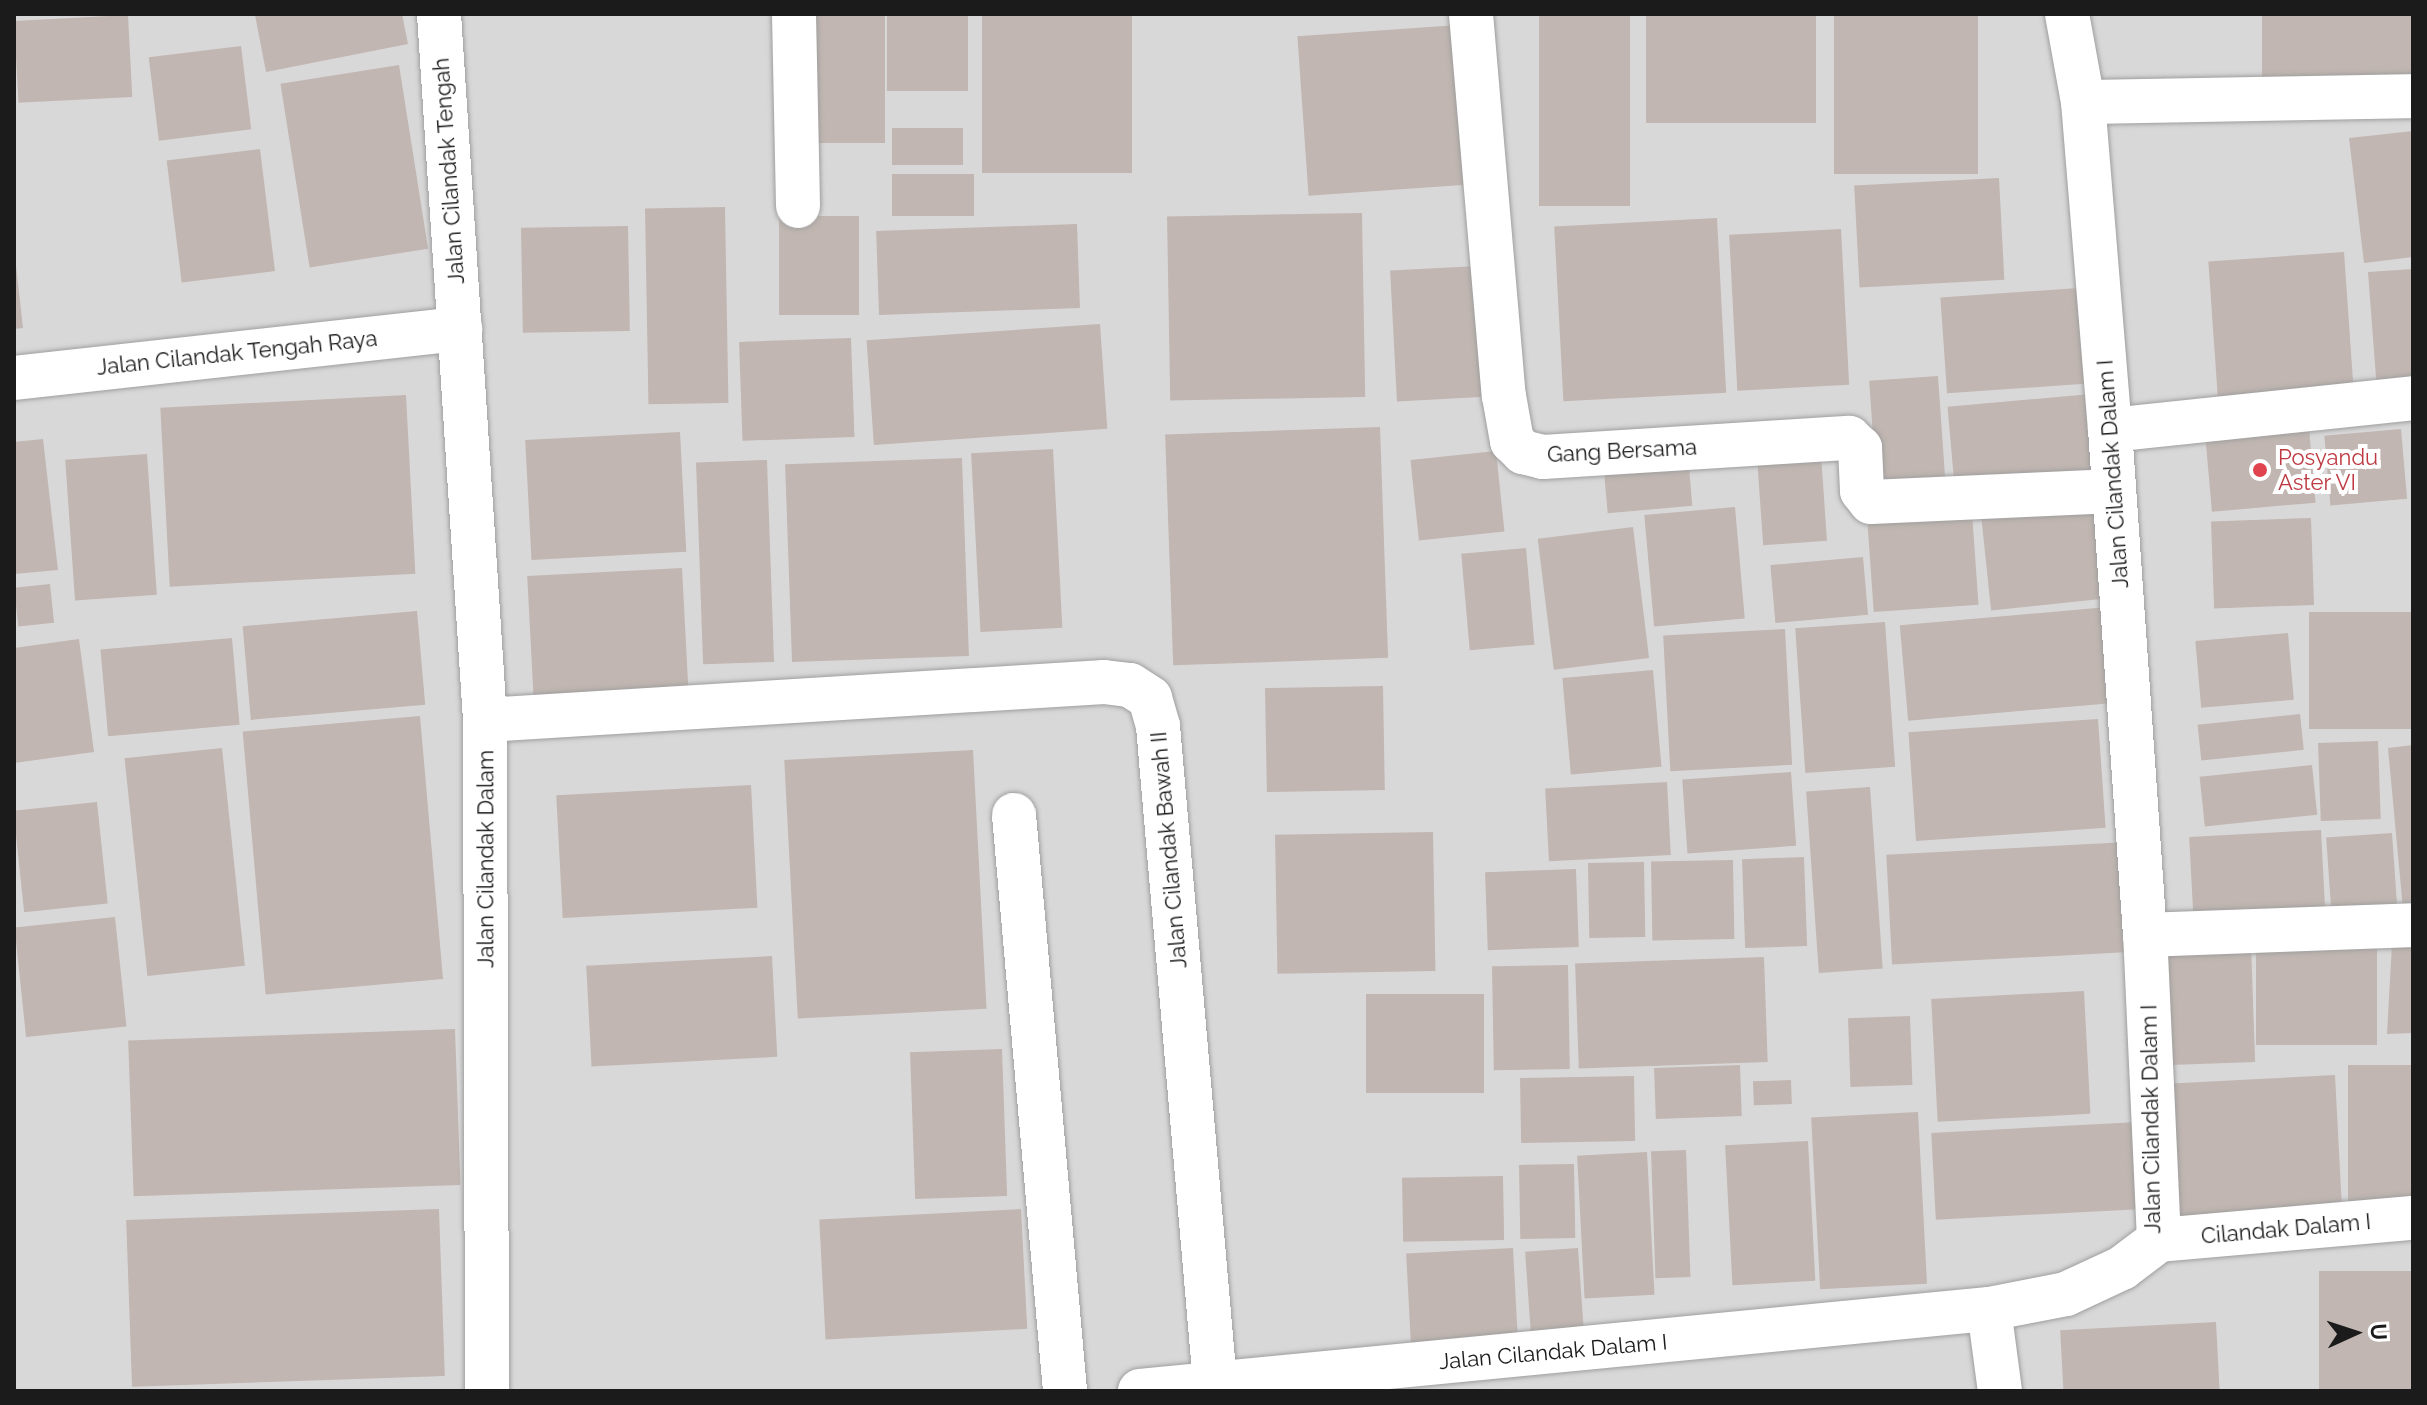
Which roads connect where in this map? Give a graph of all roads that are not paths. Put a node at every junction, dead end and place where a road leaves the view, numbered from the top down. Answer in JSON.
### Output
{"nodes":[{"id":1,"x":439,"y":14,"type":"edge"},
{"id":2,"x":794,"y":14,"type":"edge"},
{"id":3,"x":1471,"y":14,"type":"edge"},
{"id":4,"x":2067,"y":14,"type":"edge"},
{"id":5,"x":2413,"y":96,"type":"edge"},
{"id":6,"x":2083,"y":102,"type":"junction"},
{"id":7,"x":798,"y":206,"type":"dead end"},
{"id":8,"x":460,"y":329,"type":"junction"},
{"id":9,"x":14,"y":378,"type":"edge"},
{"id":10,"x":2413,"y":398,"type":"edge"},
{"id":11,"x":2110,"y":430,"type":"junction"},
{"id":12,"x":2114,"y":491,"type":"junction"},
{"id":13,"x":485,"y":720,"type":"junction"},
{"id":14,"x":1014,"y":815,"type":"dead end"},
{"id":15,"x":2413,"y":925,"type":"edge"},
{"id":16,"x":2145,"y":935,"type":"junction"},
{"id":17,"x":2413,"y":1218,"type":"edge"},
{"id":18,"x":2159,"y":1240,"type":"junction"},
{"id":19,"x":1989,"y":1309,"type":"junction"},
{"id":20,"x":1215,"y":1383,"type":"junction"},
{"id":21,"x":487,"y":1391,"type":"edge"},
{"id":22,"x":1065,"y":1391,"type":"edge"},
{"id":23,"x":1140,"y":1391,"type":"edge"},
{"id":24,"x":2000,"y":1391,"type":"edge"}],
"edges":[{"from":1,"to":8,"type":"street","name":"Jalan Cilandak Tengah"},
{"from":2,"to":7,"type":"street"},
{"from":3,"to":12,"type":"street","name":"Gang Bersama"},
{"from":4,"to":6,"type":"street","name":"Jalan Cilandak Dalam I"},
{"from":5,"to":6,"type":"street"},
{"from":6,"to":11,"type":"street","name":"Jalan Cilandak Dalam I"},
{"from":8,"to":9,"type":"street","name":"Jalan Cilandak Tengah Raya"},
{"from":8,"to":13,"type":"street","name":"Jalan Cilandak Dalam"},
{"from":10,"to":11,"type":"street"},
{"from":11,"to":12,"type":"street","name":"Jalan Cilandak Dalam I"},
{"from":12,"to":16,"type":"street","name":"Jalan Cilandak Dalam I"},
{"from":13,"to":20,"type":"street","name":"Jalan Cilandak Bawah II"},
{"from":13,"to":21,"type":"street","name":"Jalan Cilandak Dalam"},
{"from":14,"to":22,"type":"street"},
{"from":15,"to":16,"type":"street"},
{"from":16,"to":18,"type":"street","name":"Jalan Cilandak Dalam I"},
{"from":17,"to":18,"type":"street","name":"Cilandak Dalam I"},
{"from":18,"to":19,"type":"street","name":"Jalan Cilandak Dalam I"},
{"from":19,"to":20,"type":"street","name":"Jalan Cilandak Dalam I"},
{"from":19,"to":24,"type":"street"},
{"from":20,"to":23,"type":"street","name":"Jalan Cilandak Dalam I"}]}
